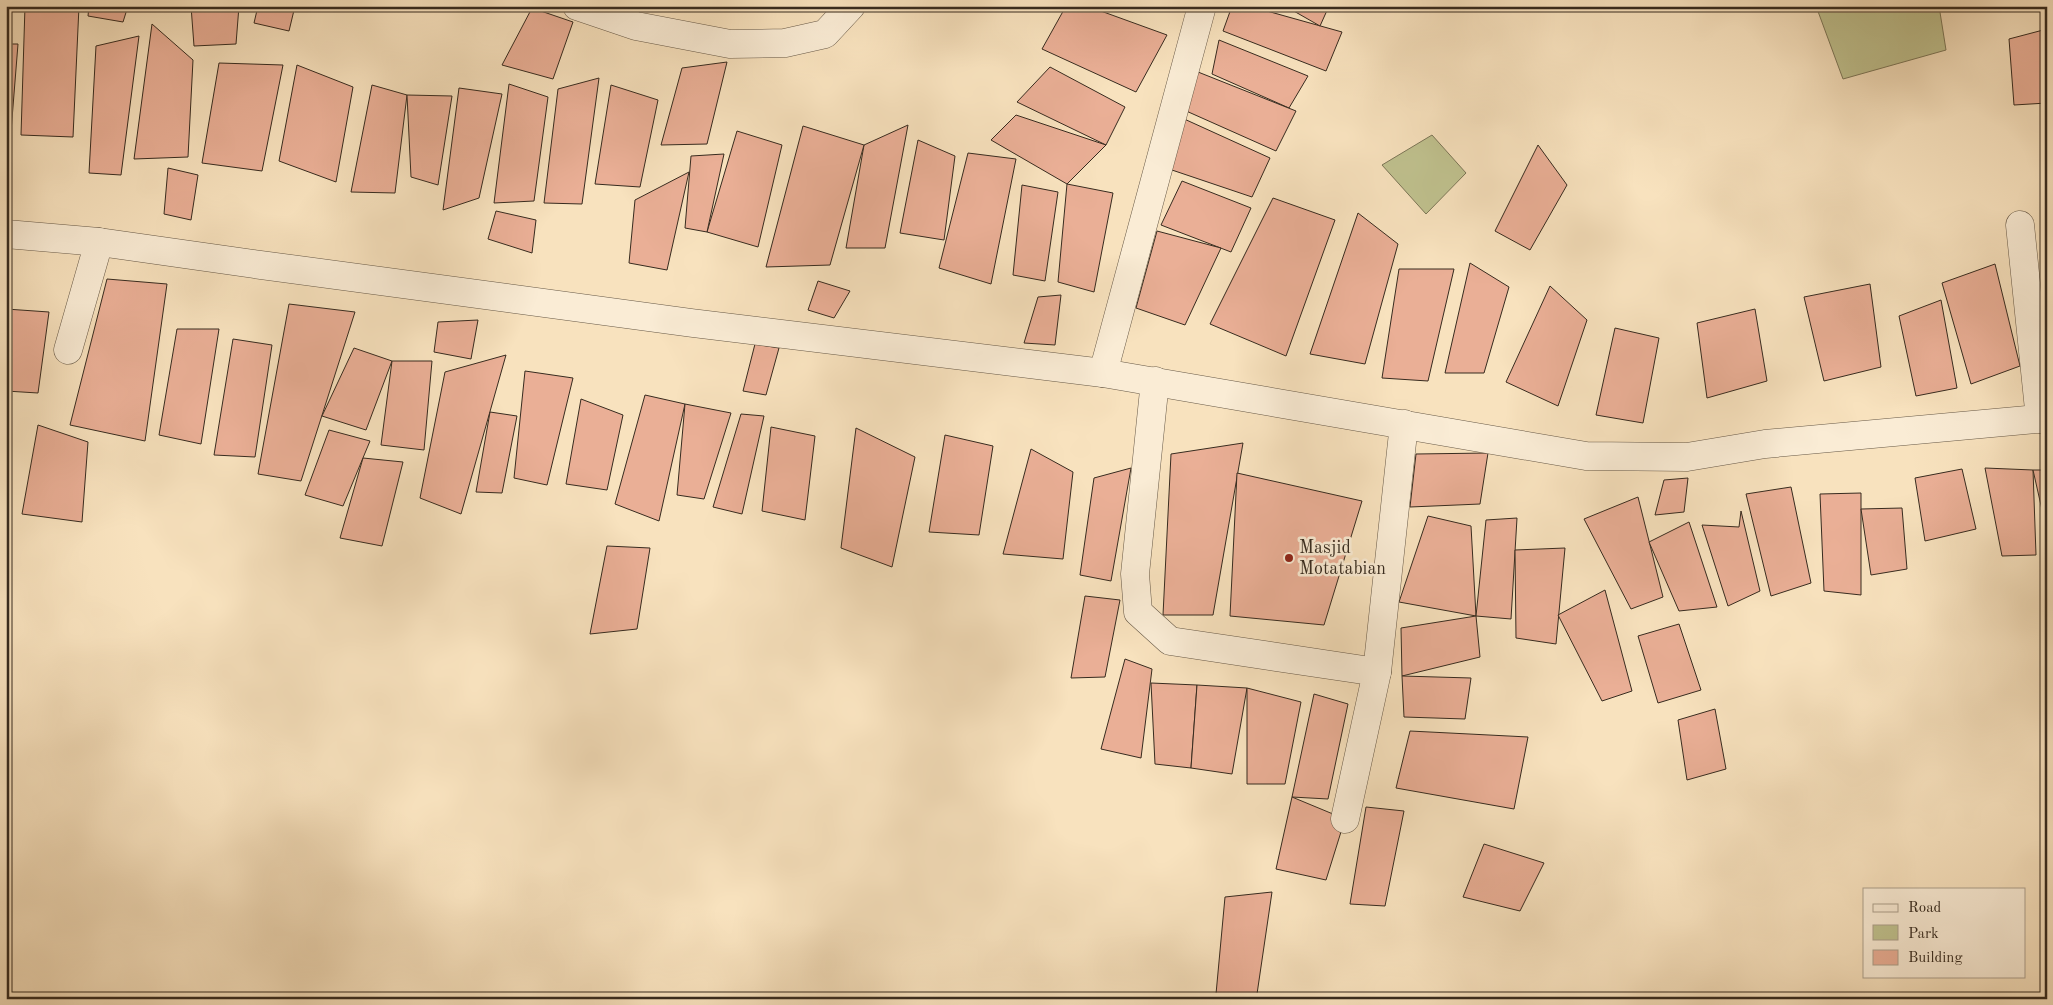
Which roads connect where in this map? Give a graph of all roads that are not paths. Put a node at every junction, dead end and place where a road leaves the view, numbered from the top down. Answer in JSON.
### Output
{"nodes":[{"id":1,"x":578,"y":6,"type":"edge"},
{"id":2,"x":851,"y":6,"type":"edge"},
{"id":3,"x":1202,"y":6,"type":"edge"},
{"id":4,"x":2020,"y":225,"type":"dead end"},
{"id":5,"x":6,"y":234,"type":"edge"},
{"id":6,"x":99,"y":242,"type":"junction"},
{"id":7,"x":68,"y":350,"type":"dead end"},
{"id":8,"x":1103,"y":373,"type":"junction"},
{"id":9,"x":1155,"y":381,"type":"junction"},
{"id":10,"x":2043,"y":418,"type":"edge"},
{"id":11,"x":1404,"y":424,"type":"junction"},
{"id":12,"x":1377,"y":672,"type":"junction"},
{"id":13,"x":1345,"y":819,"type":"dead end"}],
"edges":[{"from":1,"to":2,"type":"street"},
{"from":3,"to":8,"type":"street"},
{"from":4,"to":10,"type":"street"},
{"from":5,"to":6,"type":"street"},
{"from":6,"to":7,"type":"street"},
{"from":6,"to":8,"type":"street"},
{"from":8,"to":9,"type":"street"},
{"from":9,"to":11,"type":"street"},
{"from":9,"to":12,"type":"street"},
{"from":10,"to":11,"type":"street"},
{"from":11,"to":12,"type":"street"},
{"from":12,"to":13,"type":"street"}]}
